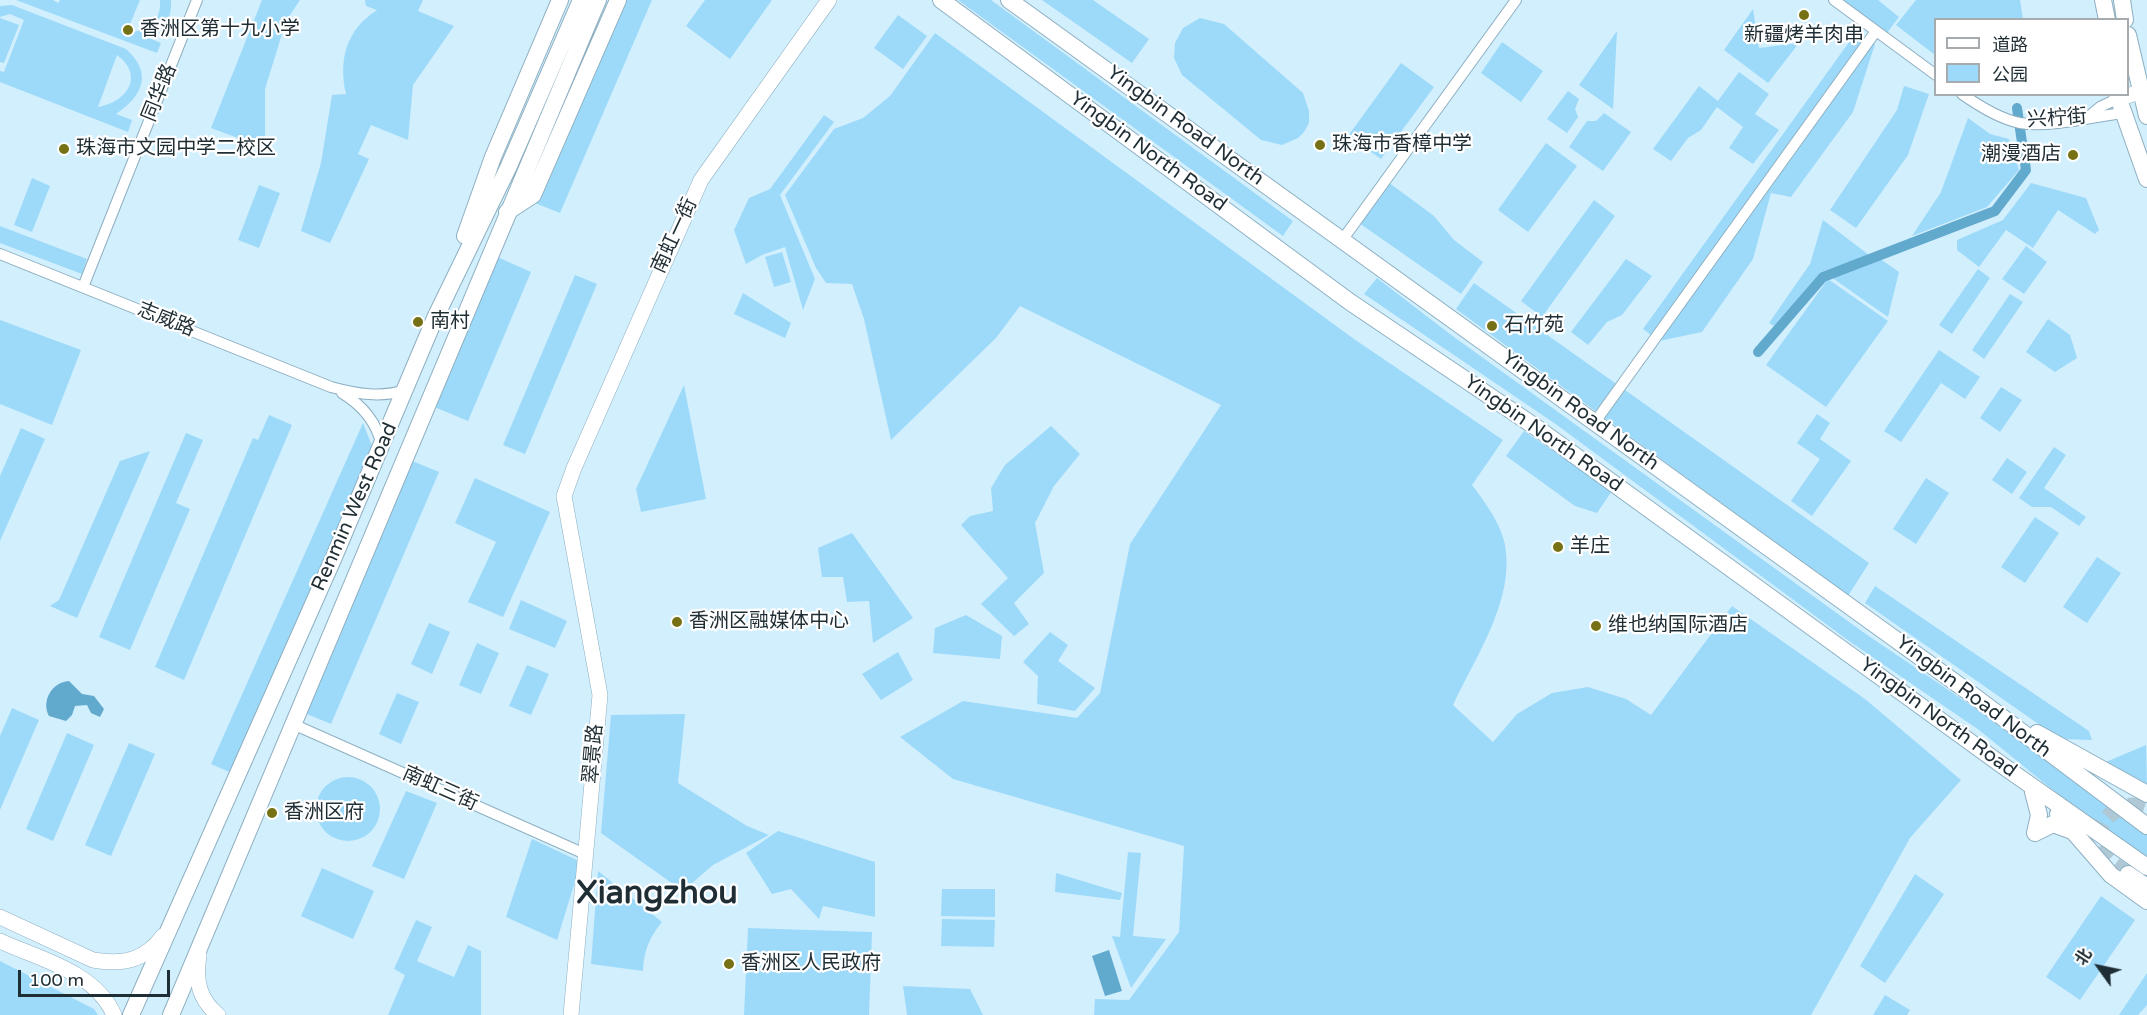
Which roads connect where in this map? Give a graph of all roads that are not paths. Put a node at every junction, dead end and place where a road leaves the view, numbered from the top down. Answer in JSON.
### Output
{"nodes":[{"id":1,"x":197,"y":0,"type":"edge"},
{"id":2,"x":581,"y":0,"type":"edge"},
{"id":3,"x":598,"y":0,"type":"edge"},
{"id":4,"x":618,"y":0,"type":"edge"},
{"id":5,"x":829,"y":0,"type":"edge"},
{"id":6,"x":941,"y":0,"type":"edge"},
{"id":7,"x":1009,"y":0,"type":"edge"},
{"id":8,"x":1516,"y":0,"type":"edge"},
{"id":9,"x":1834,"y":0,"type":"edge"},
{"id":10,"x":2103,"y":0,"type":"edge"},
{"id":11,"x":2122,"y":0,"type":"edge"},
{"id":12,"x":559,"y":1,"type":"edge"},
{"id":13,"x":2107,"y":18,"type":"edge"},
{"id":14,"x":2125,"y":18,"type":"edge"},
{"id":15,"x":1876,"y":31,"type":"junction"},
{"id":16,"x":2129,"y":41,"type":"edge"},
{"id":17,"x":1934,"y":74,"type":"edge"},
{"id":18,"x":2144,"y":92,"type":"edge"},
{"id":19,"x":1965,"y":96,"type":"edge"},
{"id":20,"x":2119,"y":102,"type":"edge"},
{"id":21,"x":2146,"y":112,"type":"edge"},
{"id":22,"x":2147,"y":179,"type":"edge"},
{"id":23,"x":506,"y":213,"type":"junction"},
{"id":24,"x":1343,"y":239,"type":"junction"},
{"id":25,"x":0,"y":254,"type":"edge"},
{"id":26,"x":84,"y":287,"type":"junction"},
{"id":27,"x":435,"y":318,"type":"junction"},
{"id":28,"x":331,"y":387,"type":"junction"},
{"id":29,"x":406,"y":390,"type":"junction"},
{"id":30,"x":1595,"y":422,"type":"junction"},
{"id":31,"x":382,"y":446,"type":"junction"},
{"id":32,"x":564,"y":496,"type":"joint"},
{"id":33,"x":1974,"y":696,"type":"junction"},
{"id":34,"x":295,"y":725,"type":"junction"},
{"id":35,"x":2006,"y":768,"type":"junction"},
{"id":36,"x":2033,"y":792,"type":"junction"},
{"id":37,"x":2147,"y":794,"type":"edge"},
{"id":38,"x":2147,"y":826,"type":"edge"},
{"id":39,"x":2083,"y":840,"type":"junction"},
{"id":40,"x":585,"y":854,"type":"junction"},
{"id":41,"x":2147,"y":867,"type":"edge"},
{"id":42,"x":2128,"y":874,"type":"tunnel mouth"},
{"id":43,"x":2147,"y":887,"type":"edge"},
{"id":44,"x":2147,"y":901,"type":"edge"},
{"id":45,"x":0,"y":917,"type":"edge"},
{"id":46,"x":172,"y":921,"type":"junction"},
{"id":47,"x":204,"y":937,"type":"junction"},
{"id":48,"x":0,"y":941,"type":"edge"},
{"id":49,"x":114,"y":1015,"type":"edge"},
{"id":50,"x":131,"y":1015,"type":"edge"},
{"id":51,"x":171,"y":1015,"type":"edge"},
{"id":52,"x":218,"y":1015,"type":"edge"},
{"id":53,"x":570,"y":1015,"type":"edge"}],
"edges":[{"from":1,"to":26,"type":"street","name":"同华路"},
{"from":2,"to":27,"type":"main road","name":"Renmin West Road"},
{"from":3,"to":23,"type":"main road","name":"Renmin West Road"},
{"from":4,"to":23,"type":"main road"},
{"from":5,"to":32,"type":"main road","name":"南虹一街"},
{"from":6,"to":35,"type":"main road","name":"Yingbin North Road"},
{"from":7,"to":24,"type":"main road","name":"Yingbin Road North"},
{"from":8,"to":24,"type":"street"},
{"from":9,"to":15,"type":"street"},
{"from":10,"to":13,"type":"main road"},
{"from":11,"to":14,"type":"main road"},
{"from":12,"to":27,"type":"main road"},
{"from":15,"to":17,"type":"street"},
{"from":15,"to":30,"type":"street"},
{"from":16,"to":18,"type":"main road"},
{"from":18,"to":20,"type":"main road"},
{"from":18,"to":21,"type":"main road"},
{"from":19,"to":20,"type":"street","name":"兴柠街"},
{"from":20,"to":21,"type":"main road"},
{"from":20,"to":22,"type":"main road"},
{"from":23,"to":34,"type":"main road","name":"Renmin West Road"},
{"from":24,"to":30,"type":"main road","name":"Yingbin Road North"},
{"from":25,"to":26,"type":"street","name":"志威路"},
{"from":26,"to":28,"type":"street","name":"志威路"},
{"from":27,"to":29,"type":"main road","name":"Renmin West Road"},
{"from":28,"to":29,"type":"street","name":"志威路"},
{"from":28,"to":31,"type":"street","name":"志威路"},
{"from":29,"to":31,"type":"main road","name":"Renmin West Road"},
{"from":30,"to":33,"type":"main road","name":"Yingbin Road North"},
{"from":31,"to":46,"type":"main road","name":"Renmin West Road"},
{"from":32,"to":40,"type":"main road","name":"翠景路"},
{"from":33,"to":37,"type":"main road"},
{"from":33,"to":38,"type":"main road","name":"Yingbin Road North"},
{"from":34,"to":40,"type":"street","name":"南虹三街"},
{"from":34,"to":47,"type":"main road","name":"Renmin West Road"},
{"from":35,"to":36,"type":"main road"},
{"from":35,"to":41,"type":"main road","name":"Yingbin North Road"},
{"from":36,"to":39,"type":"main road"},
{"from":36,"to":39,"type":"main road"},
{"from":39,"to":44,"type":"main road"},
{"from":40,"to":53,"type":"main road","name":"翠景路"},
{"from":42,"to":43,"type":"main road"},
{"from":45,"to":46,"type":"main road"},
{"from":46,"to":50,"type":"main road","name":"Renmin West Road"},
{"from":47,"to":51,"type":"main road","name":"Renmin West Road"},
{"from":47,"to":52,"type":"main road"},
{"from":48,"to":49,"type":"main road"}]}
